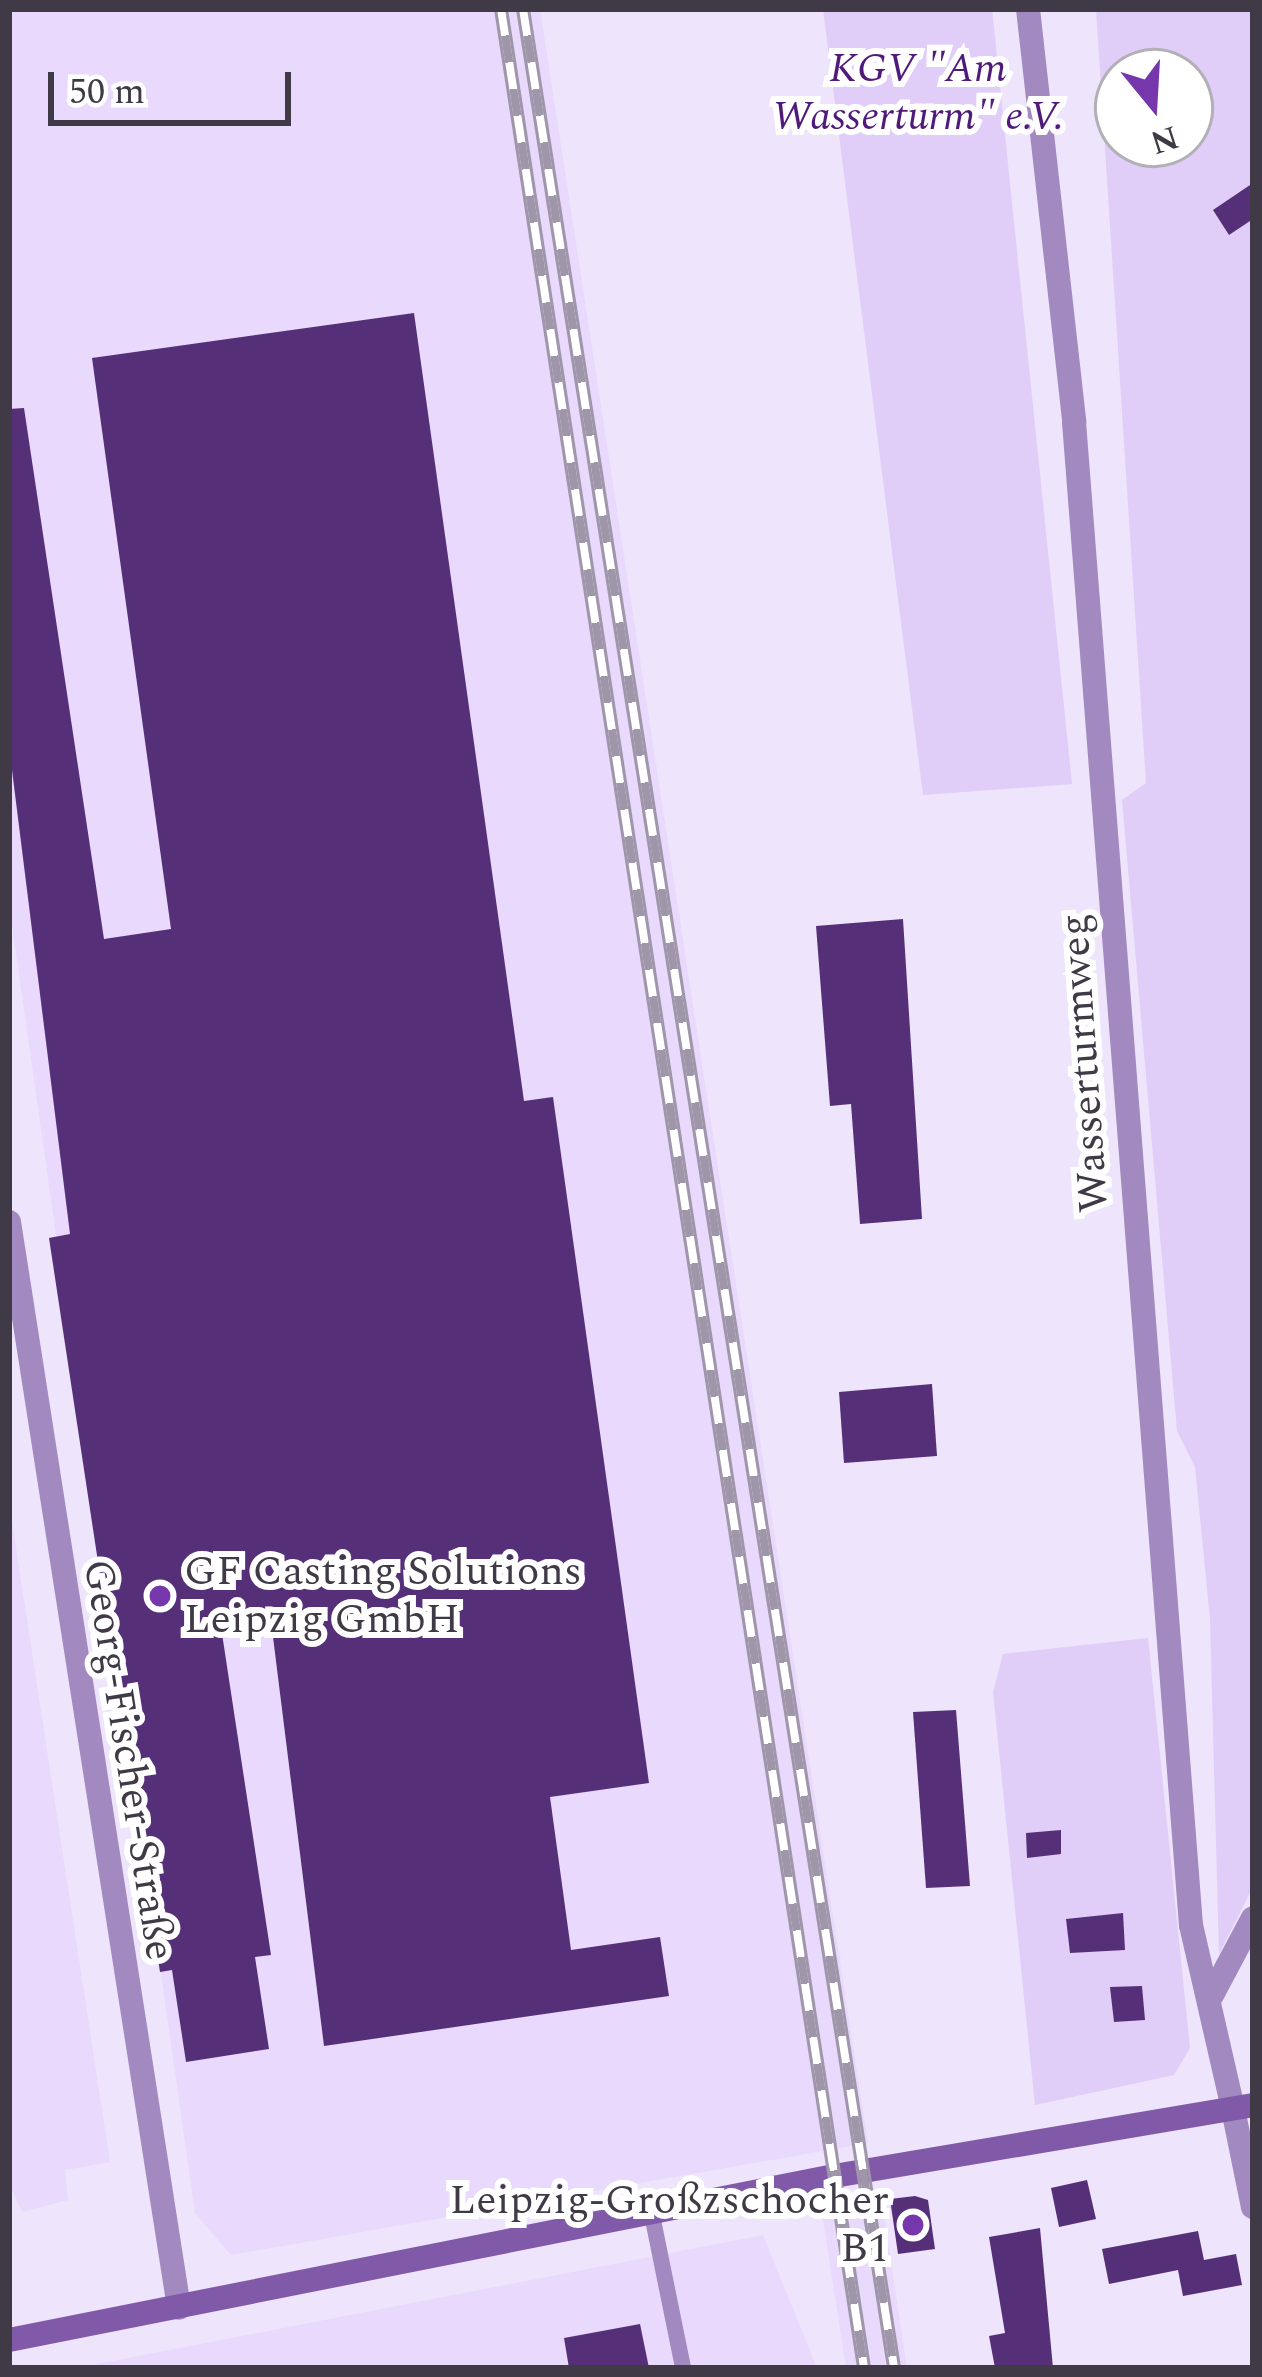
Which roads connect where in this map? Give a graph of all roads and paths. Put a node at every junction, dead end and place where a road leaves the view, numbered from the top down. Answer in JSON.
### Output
{"nodes":[{"id":1,"x":1028,"y":9,"type":"edge"},
{"id":2,"x":10,"y":1232,"type":"edge"},
{"id":3,"x":1253,"y":1918,"type":"edge"},
{"id":4,"x":1211,"y":1995,"type":"junction"},
{"id":5,"x":1243,"y":2107,"type":"edge"},
{"id":6,"x":1253,"y":2207,"type":"edge"},
{"id":7,"x":652,"y":2215,"type":"junction"},
{"id":8,"x":179,"y":2308,"type":"junction"},
{"id":9,"x":9,"y":2340,"type":"edge"},
{"id":10,"x":682,"y":2368,"type":"edge"}],
"edges":[{"from":1,"to":4,"type":"street","name":"Wasserturmweg"},
{"from":2,"to":8,"type":"street","name":"Georg-Fischer-Straße"},
{"from":3,"to":4,"type":"street"},
{"from":4,"to":5,"type":"street","name":"Wasserturmweg"},
{"from":5,"to":6,"type":"street","name":"Wasserturmweg"},
{"from":5,"to":7,"type":"main road"},
{"from":7,"to":8,"type":"main road"},
{"from":7,"to":10,"type":"lane"},
{"from":8,"to":9,"type":"main road"}]}
